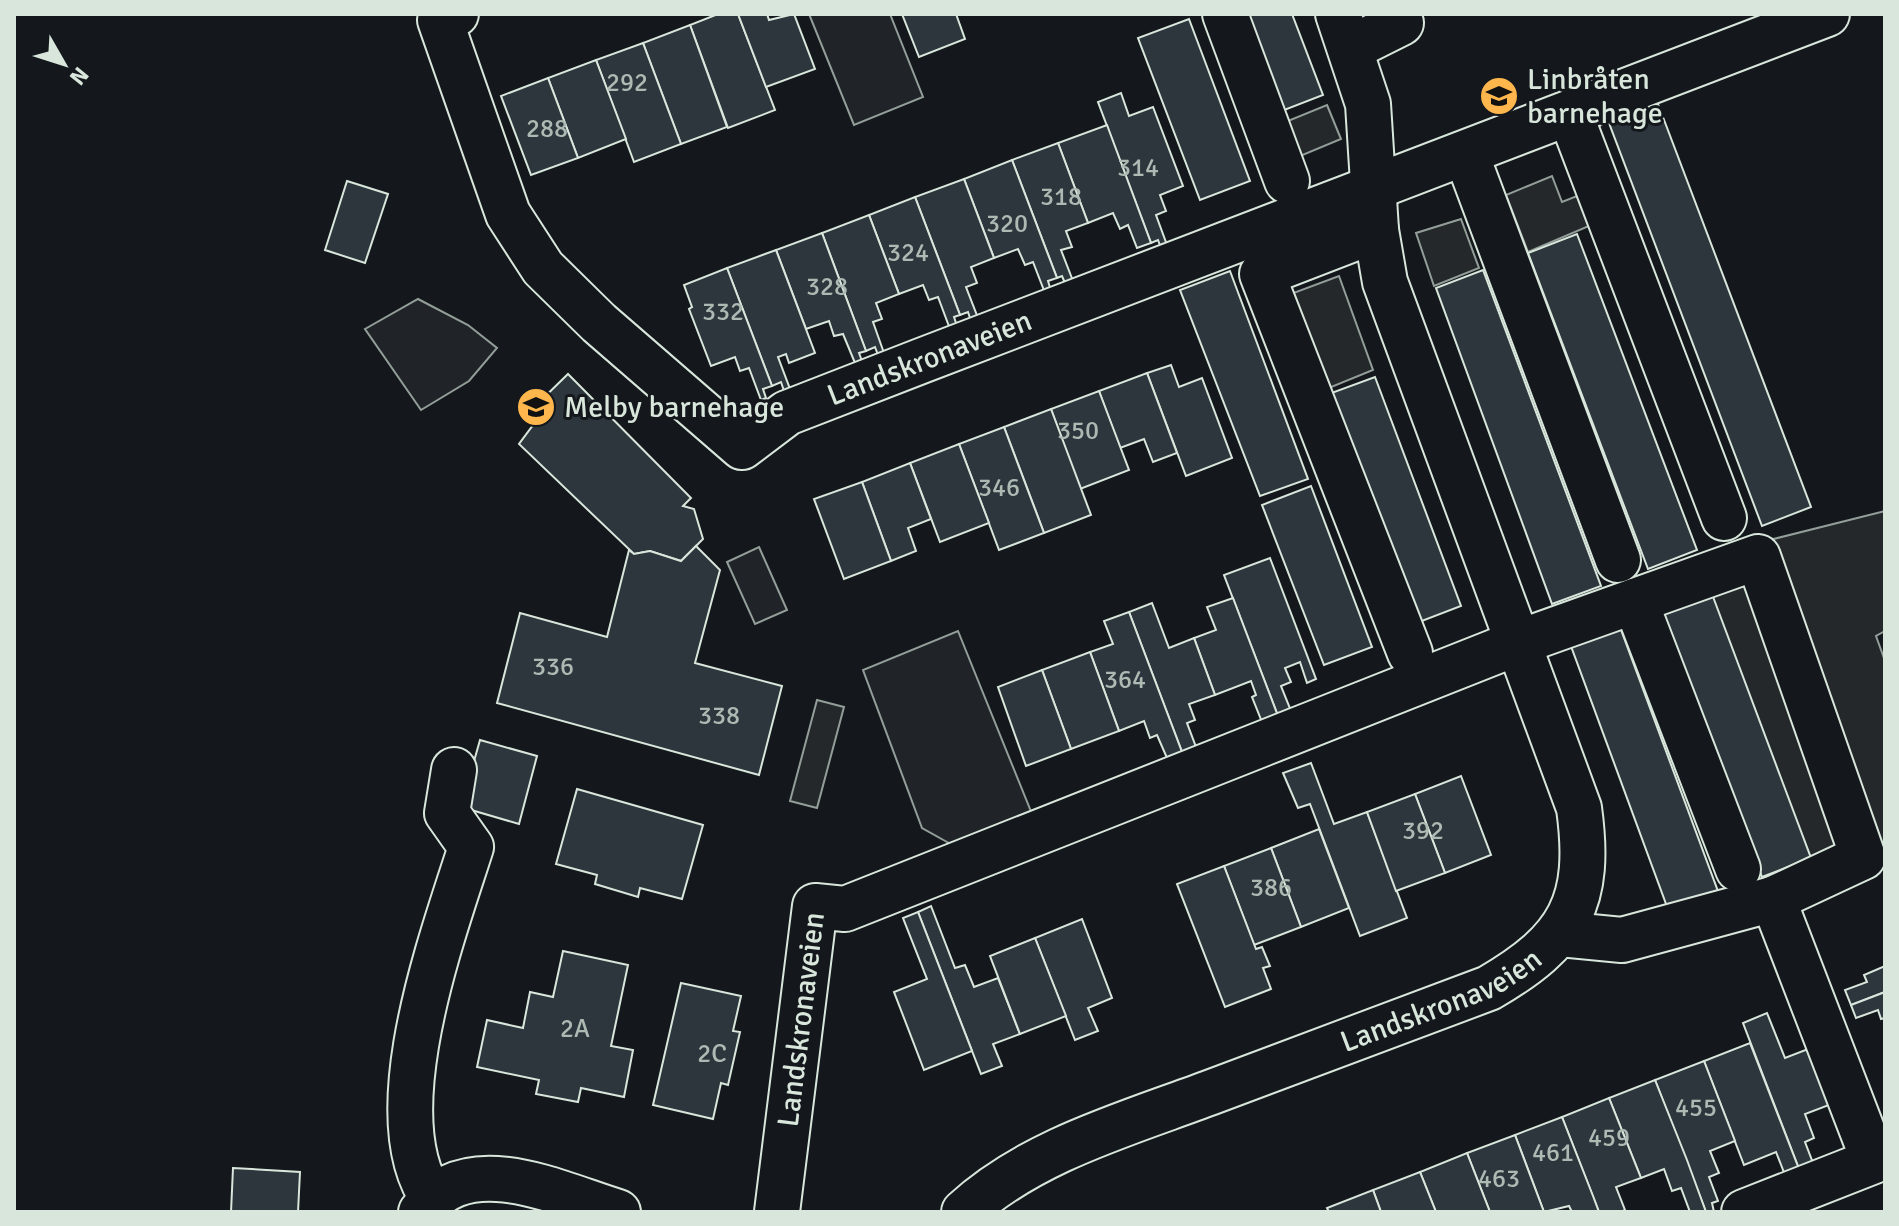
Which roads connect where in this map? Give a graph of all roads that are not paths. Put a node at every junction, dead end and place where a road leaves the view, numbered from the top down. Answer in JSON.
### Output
{"nodes":[{"id":1,"x":456,"y":14,"type":"edge"},
{"id":2,"x":1225,"y":14,"type":"edge"},
{"id":3,"x":1397,"y":14,"type":"edge"},
{"id":4,"x":1827,"y":14,"type":"edge"},
{"id":5,"x":1344,"y":31,"type":"edge"},
{"id":6,"x":1570,"y":114,"type":"junction"},
{"id":7,"x":1466,"y":154,"type":"junction"},
{"id":8,"x":1287,"y":181,"type":"dead end"},
{"id":9,"x":1376,"y":186,"type":"junction"},
{"id":10,"x":1376,"y":230,"type":"junction"},
{"id":11,"x":1724,"y":518,"type":"dead end"},
{"id":12,"x":1618,"y":560,"type":"dead end"},
{"id":13,"x":1635,"y":601,"type":"junction"},
{"id":14,"x":1517,"y":643,"type":"junction"},
{"id":15,"x":1410,"y":653,"type":"dead end"},
{"id":16,"x":454,"y":770,"type":"dead end"},
{"id":17,"x":1738,"y":869,"type":"dead end"},
{"id":18,"x":1773,"y":899,"type":"junction"},
{"id":19,"x":1560,"y":934,"type":"junction"},
{"id":20,"x":428,"y":1206,"type":"edge"},
{"id":21,"x":618,"y":1212,"type":"edge"},
{"id":22,"x":777,"y":1212,"type":"edge"},
{"id":23,"x":964,"y":1212,"type":"edge"},
{"id":24,"x":1744,"y":1212,"type":"edge"}],
"edges":[{"from":1,"to":9,"type":"street","name":"Landskronaveien"},
{"from":2,"to":8,"type":"street"},
{"from":3,"to":5,"type":"street"},
{"from":4,"to":6,"type":"street","name":"Landskronaveien"},
{"from":5,"to":9,"type":"street","name":"Landskronaveien"},
{"from":6,"to":7,"type":"street","name":"Landskronaveien"},
{"from":6,"to":11,"type":"street"},
{"from":7,"to":9,"type":"street","name":"Landskronaveien"},
{"from":7,"to":12,"type":"street"},
{"from":9,"to":10,"type":"street","name":"Landskronaveien"},
{"from":10,"to":14,"type":"street","name":"Landskronaveien"},
{"from":10,"to":15,"type":"street"},
{"from":13,"to":14,"type":"street"},
{"from":13,"to":17,"type":"street"},
{"from":13,"to":18,"type":"street","name":"Landskronaveien"},
{"from":14,"to":19,"type":"street","name":"Landskronaveien"},
{"from":14,"to":22,"type":"street","name":"Landskronaveien"},
{"from":16,"to":20,"type":"street"},
{"from":18,"to":19,"type":"street","name":"Landskronaveien"},
{"from":18,"to":24,"type":"street"},
{"from":19,"to":23,"type":"street","name":"Landskronaveien"},
{"from":20,"to":21,"type":"street"}]}
